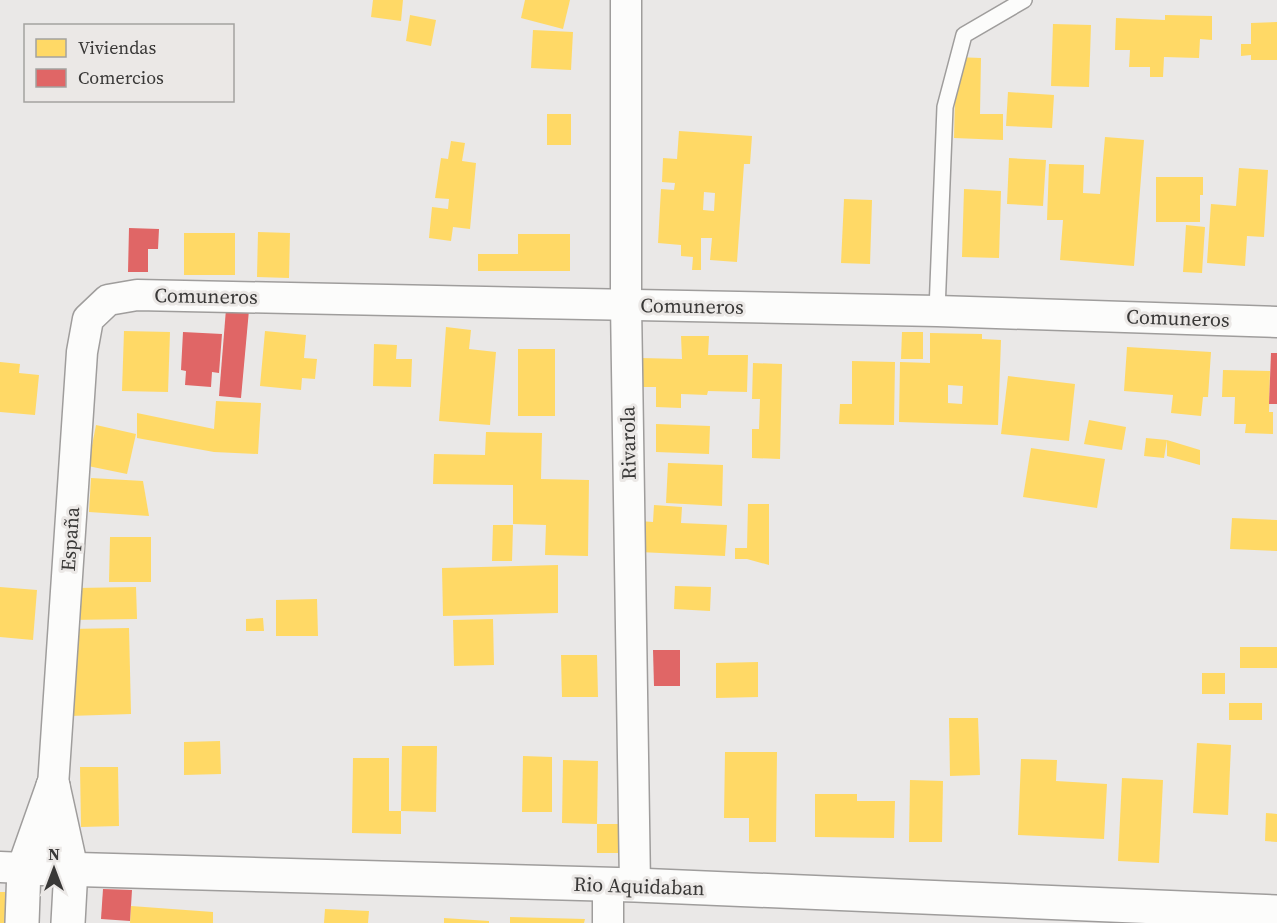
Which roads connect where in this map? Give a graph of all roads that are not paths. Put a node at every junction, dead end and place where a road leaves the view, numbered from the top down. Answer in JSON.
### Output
{"nodes":[{"id":1,"x":626,"y":0,"type":"edge"},
{"id":2,"x":1024,"y":0,"type":"edge"},
{"id":3,"x":108,"y":300,"type":"joint"},
{"id":4,"x":626,"y":304,"type":"junction"},
{"id":5,"x":937,"y":311,"type":"junction"},
{"id":6,"x":1277,"y":322,"type":"edge"},
{"id":7,"x":52,"y":786,"type":"junction"},
{"id":8,"x":12,"y":867,"type":"edge"},
{"id":9,"x":71,"y":868,"type":"junction"},
{"id":10,"x":622,"y":885,"type":"junction"},
{"id":11,"x":1277,"y":912,"type":"edge"},
{"id":12,"x":22,"y":923,"type":"edge"},
{"id":13,"x":68,"y":923,"type":"edge"},
{"id":14,"x":608,"y":923,"type":"edge"}],
"edges":[{"from":1,"to":4,"type":"street","name":"Rivarola"},
{"from":2,"to":5,"type":"lane"},
{"from":3,"to":4,"type":"street","name":"Comuneros"},
{"from":3,"to":7,"type":"street","name":"España"},
{"from":4,"to":5,"type":"street","name":"Comuneros"},
{"from":4,"to":10,"type":"street","name":"Rivarola"},
{"from":5,"to":6,"type":"street","name":"Comuneros"},
{"from":7,"to":8,"type":"street"},
{"from":7,"to":9,"type":"street"},
{"from":8,"to":9,"type":"street","name":"Rio Aquidaban"},
{"from":8,"to":12,"type":"street"},
{"from":9,"to":10,"type":"street","name":"Rio Aquidaban"},
{"from":9,"to":13,"type":"street"},
{"from":10,"to":11,"type":"street","name":"Rio Aquidaban"},
{"from":10,"to":14,"type":"street","name":"Rivarola"}]}
